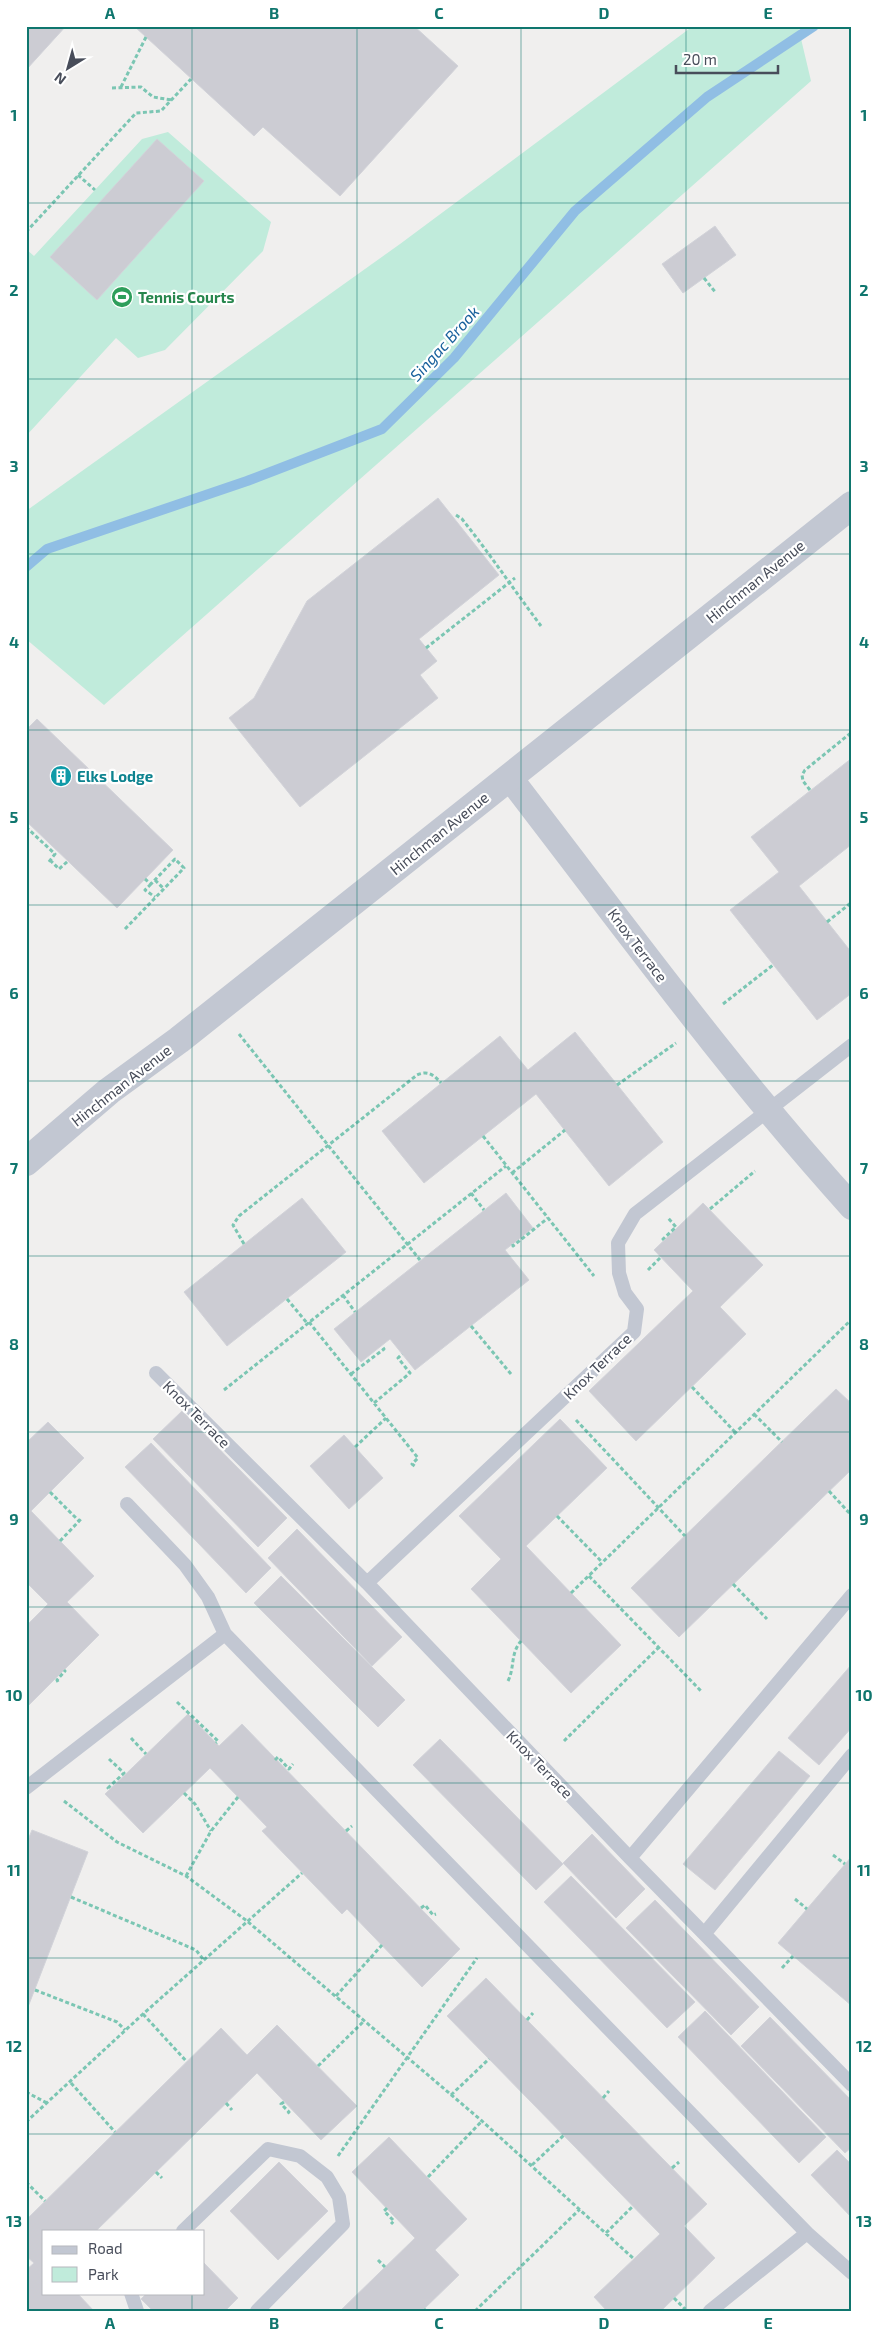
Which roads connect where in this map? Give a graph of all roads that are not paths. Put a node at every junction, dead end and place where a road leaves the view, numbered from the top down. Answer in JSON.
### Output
{"nodes":[{"id":1,"x":852,"y":505,"type":"edge"},
{"id":2,"x":509,"y":777,"type":"junction"},
{"id":3,"x":852,"y":1045,"type":"edge"},
{"id":4,"x":768,"y":1112,"type":"junction"},
{"id":5,"x":26,"y":1162,"type":"edge"},
{"id":6,"x":852,"y":1208,"type":"edge"},
{"id":7,"x":156,"y":1373,"type":"dead end"},
{"id":8,"x":127,"y":1504,"type":"dead end"},
{"id":9,"x":367,"y":1583,"type":"junction"},
{"id":10,"x":852,"y":1595,"type":"edge"},
{"id":11,"x":225,"y":1634,"type":"junction"},
{"id":12,"x":852,"y":1755,"type":"edge"},
{"id":13,"x":26,"y":1788,"type":"edge"},
{"id":14,"x":630,"y":1858,"type":"junction"},
{"id":15,"x":705,"y":1933,"type":"junction"},
{"id":16,"x":852,"y":2085,"type":"edge"},
{"id":17,"x":184,"y":2230,"type":"edge"},
{"id":18,"x":807,"y":2233,"type":"junction"},
{"id":19,"x":852,"y":2273,"type":"edge"},
{"id":20,"x":131,"y":2294,"type":"edge"},
{"id":21,"x":137,"y":2311,"type":"edge"},
{"id":22,"x":257,"y":2311,"type":"edge"},
{"id":23,"x":710,"y":2311,"type":"edge"}],
"edges":[{"from":1,"to":2,"type":"street","name":"Hinchman Avenue"},
{"from":2,"to":4,"type":"street","name":"Knox Terrace"},
{"from":2,"to":5,"type":"street","name":"Hinchman Avenue"},
{"from":3,"to":4,"type":"lane","name":"Knox Terrace"},
{"from":4,"to":6,"type":"street","name":"Knox Terrace"},
{"from":4,"to":9,"type":"lane","name":"Knox Terrace"},
{"from":7,"to":9,"type":"lane","name":"Knox Terrace"},
{"from":8,"to":11,"type":"lane"},
{"from":9,"to":14,"type":"lane","name":"Knox Terrace"},
{"from":10,"to":14,"type":"lane"},
{"from":11,"to":13,"type":"lane"},
{"from":11,"to":18,"type":"lane"},
{"from":12,"to":15,"type":"lane"},
{"from":14,"to":15,"type":"lane","name":"Knox Terrace"},
{"from":15,"to":16,"type":"lane","name":"Knox Terrace"},
{"from":17,"to":22,"type":"lane"},
{"from":18,"to":19,"type":"lane"},
{"from":18,"to":23,"type":"lane"},
{"from":20,"to":21,"type":"lane"}]}
